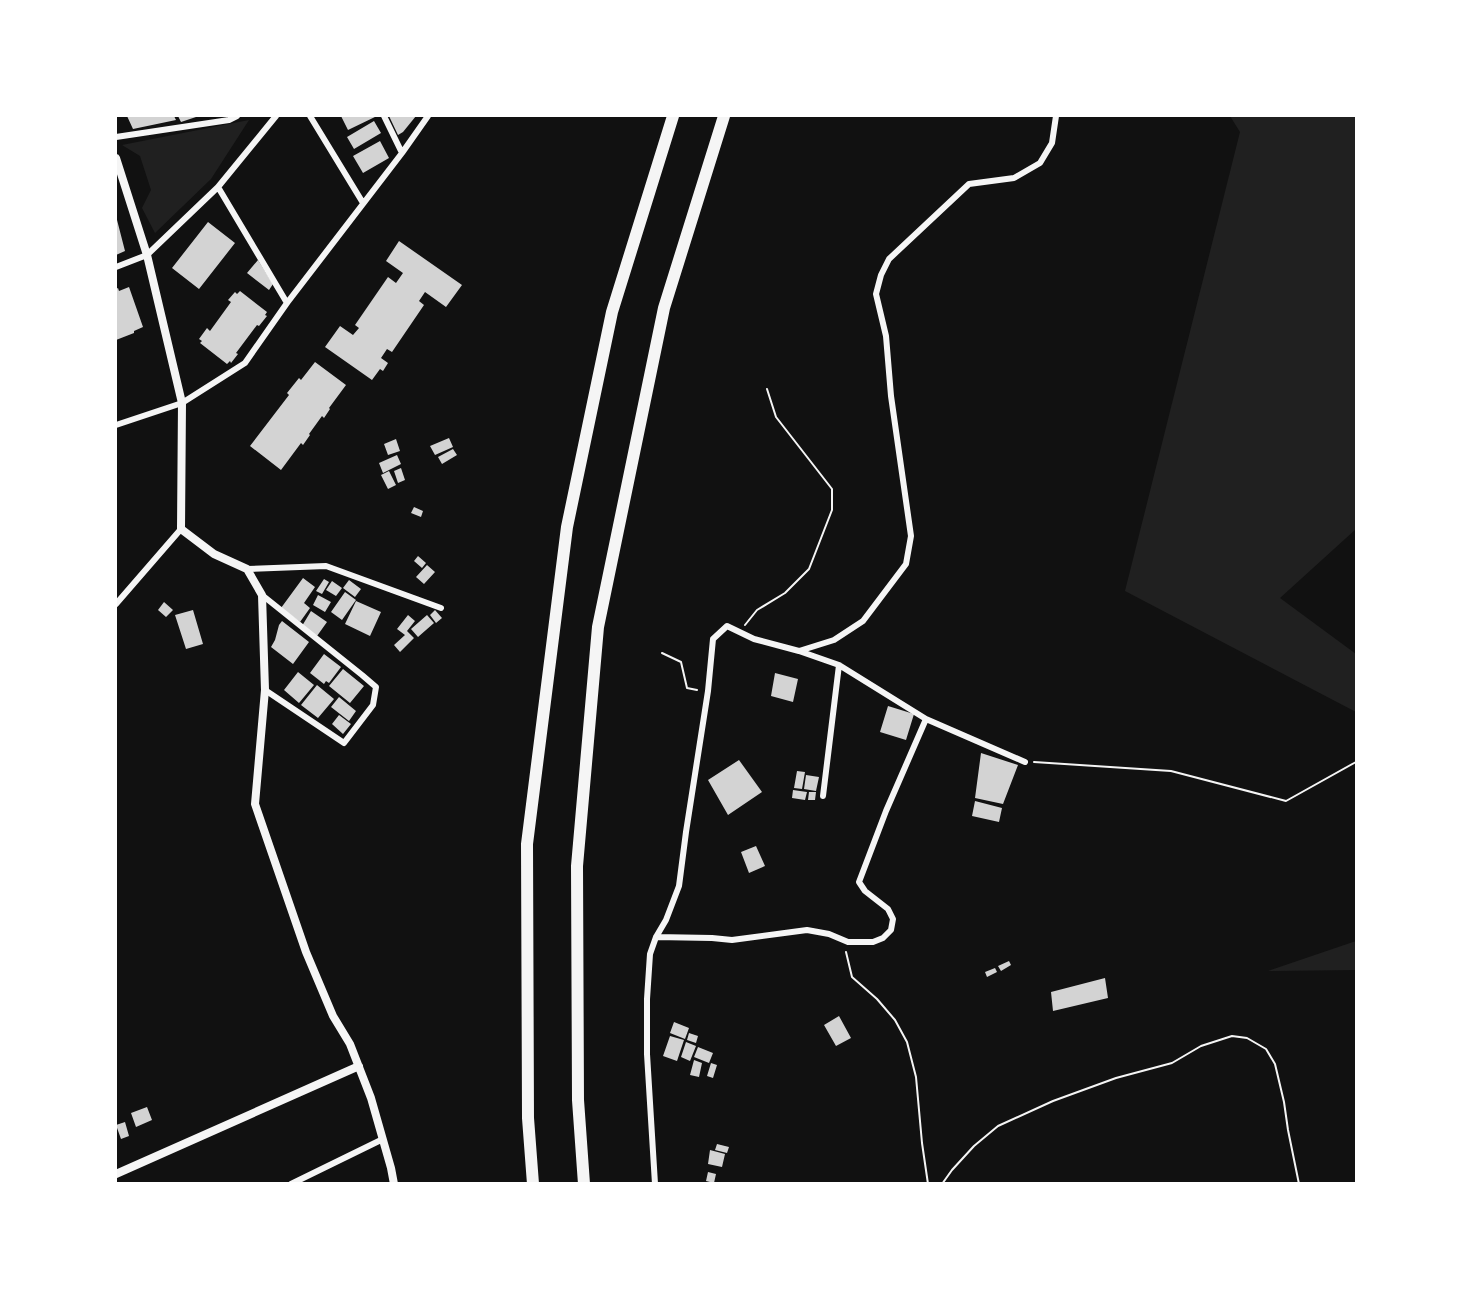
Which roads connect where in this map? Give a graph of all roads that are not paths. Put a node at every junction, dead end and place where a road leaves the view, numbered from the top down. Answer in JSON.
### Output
{"nodes":[{"id":1,"x":237,"y":116,"type":"edge"},
{"id":2,"x":276,"y":116,"type":"edge"},
{"id":3,"x":310,"y":116,"type":"edge"},
{"id":4,"x":384,"y":116,"type":"edge"},
{"id":5,"x":428,"y":116,"type":"edge"},
{"id":6,"x":673,"y":116,"type":"edge"},
{"id":7,"x":724,"y":116,"type":"edge"},
{"id":8,"x":1056,"y":116,"type":"edge"},
{"id":9,"x":116,"y":138,"type":"edge"},
{"id":10,"x":402,"y":153,"type":"junction"},
{"id":11,"x":116,"y":158,"type":"edge"},
{"id":12,"x":218,"y":187,"type":"junction"},
{"id":13,"x":363,"y":203,"type":"junction"},
{"id":14,"x":147,"y":255,"type":"junction"},
{"id":15,"x":116,"y":267,"type":"edge"},
{"id":16,"x":287,"y":303,"type":"junction"},
{"id":17,"x":182,"y":403,"type":"junction"},
{"id":18,"x":116,"y":425,"type":"edge"},
{"id":19,"x":182,"y":529,"type":"junction"},
{"id":20,"x":247,"y":569,"type":"junction"},
{"id":21,"x":262,"y":596,"type":"junction"},
{"id":22,"x":116,"y":604,"type":"edge"},
{"id":23,"x":441,"y":608,"type":"dead end"},
{"id":24,"x":800,"y":651,"type":"junction"},
{"id":25,"x":839,"y":665,"type":"junction"},
{"id":26,"x":265,"y":690,"type":"junction"},
{"id":27,"x":926,"y":719,"type":"junction"},
{"id":28,"x":1025,"y":762,"type":"road end"},
{"id":29,"x":823,"y":796,"type":"dead end"},
{"id":30,"x":656,"y":937,"type":"junction"},
{"id":31,"x":358,"y":1066,"type":"junction"},
{"id":32,"x":383,"y":1139,"type":"junction"},
{"id":33,"x":116,"y":1174,"type":"edge"},
{"id":34,"x":291,"y":1184,"type":"edge"},
{"id":35,"x":394,"y":1184,"type":"edge"},
{"id":36,"x":533,"y":1184,"type":"edge"},
{"id":37,"x":584,"y":1184,"type":"edge"},
{"id":38,"x":655,"y":1184,"type":"edge"}],
"edges":[{"from":1,"to":9,"type":"street"},
{"from":2,"to":12,"type":"street"},
{"from":3,"to":13,"type":"street"},
{"from":4,"to":10,"type":"street"},
{"from":5,"to":10,"type":"street"},
{"from":6,"to":36,"type":"highway"},
{"from":7,"to":37,"type":"highway"},
{"from":8,"to":24,"type":"street"},
{"from":10,"to":13,"type":"street"},
{"from":11,"to":14,"type":"street"},
{"from":12,"to":14,"type":"street"},
{"from":12,"to":16,"type":"street"},
{"from":13,"to":16,"type":"street"},
{"from":14,"to":15,"type":"street"},
{"from":14,"to":17,"type":"street"},
{"from":16,"to":17,"type":"street"},
{"from":17,"to":18,"type":"street"},
{"from":17,"to":19,"type":"street"},
{"from":19,"to":20,"type":"street"},
{"from":19,"to":22,"type":"street"},
{"from":20,"to":21,"type":"street"},
{"from":20,"to":23,"type":"street"},
{"from":21,"to":26,"type":"street"},
{"from":21,"to":26,"type":"street"},
{"from":24,"to":25,"type":"street"},
{"from":24,"to":30,"type":"street"},
{"from":25,"to":27,"type":"street"},
{"from":25,"to":29,"type":"street"},
{"from":26,"to":31,"type":"street"},
{"from":27,"to":28,"type":"street"},
{"from":27,"to":30,"type":"street"},
{"from":30,"to":38,"type":"street"},
{"from":31,"to":32,"type":"street"},
{"from":31,"to":33,"type":"street"},
{"from":32,"to":34,"type":"street"},
{"from":32,"to":35,"type":"street"}]}
